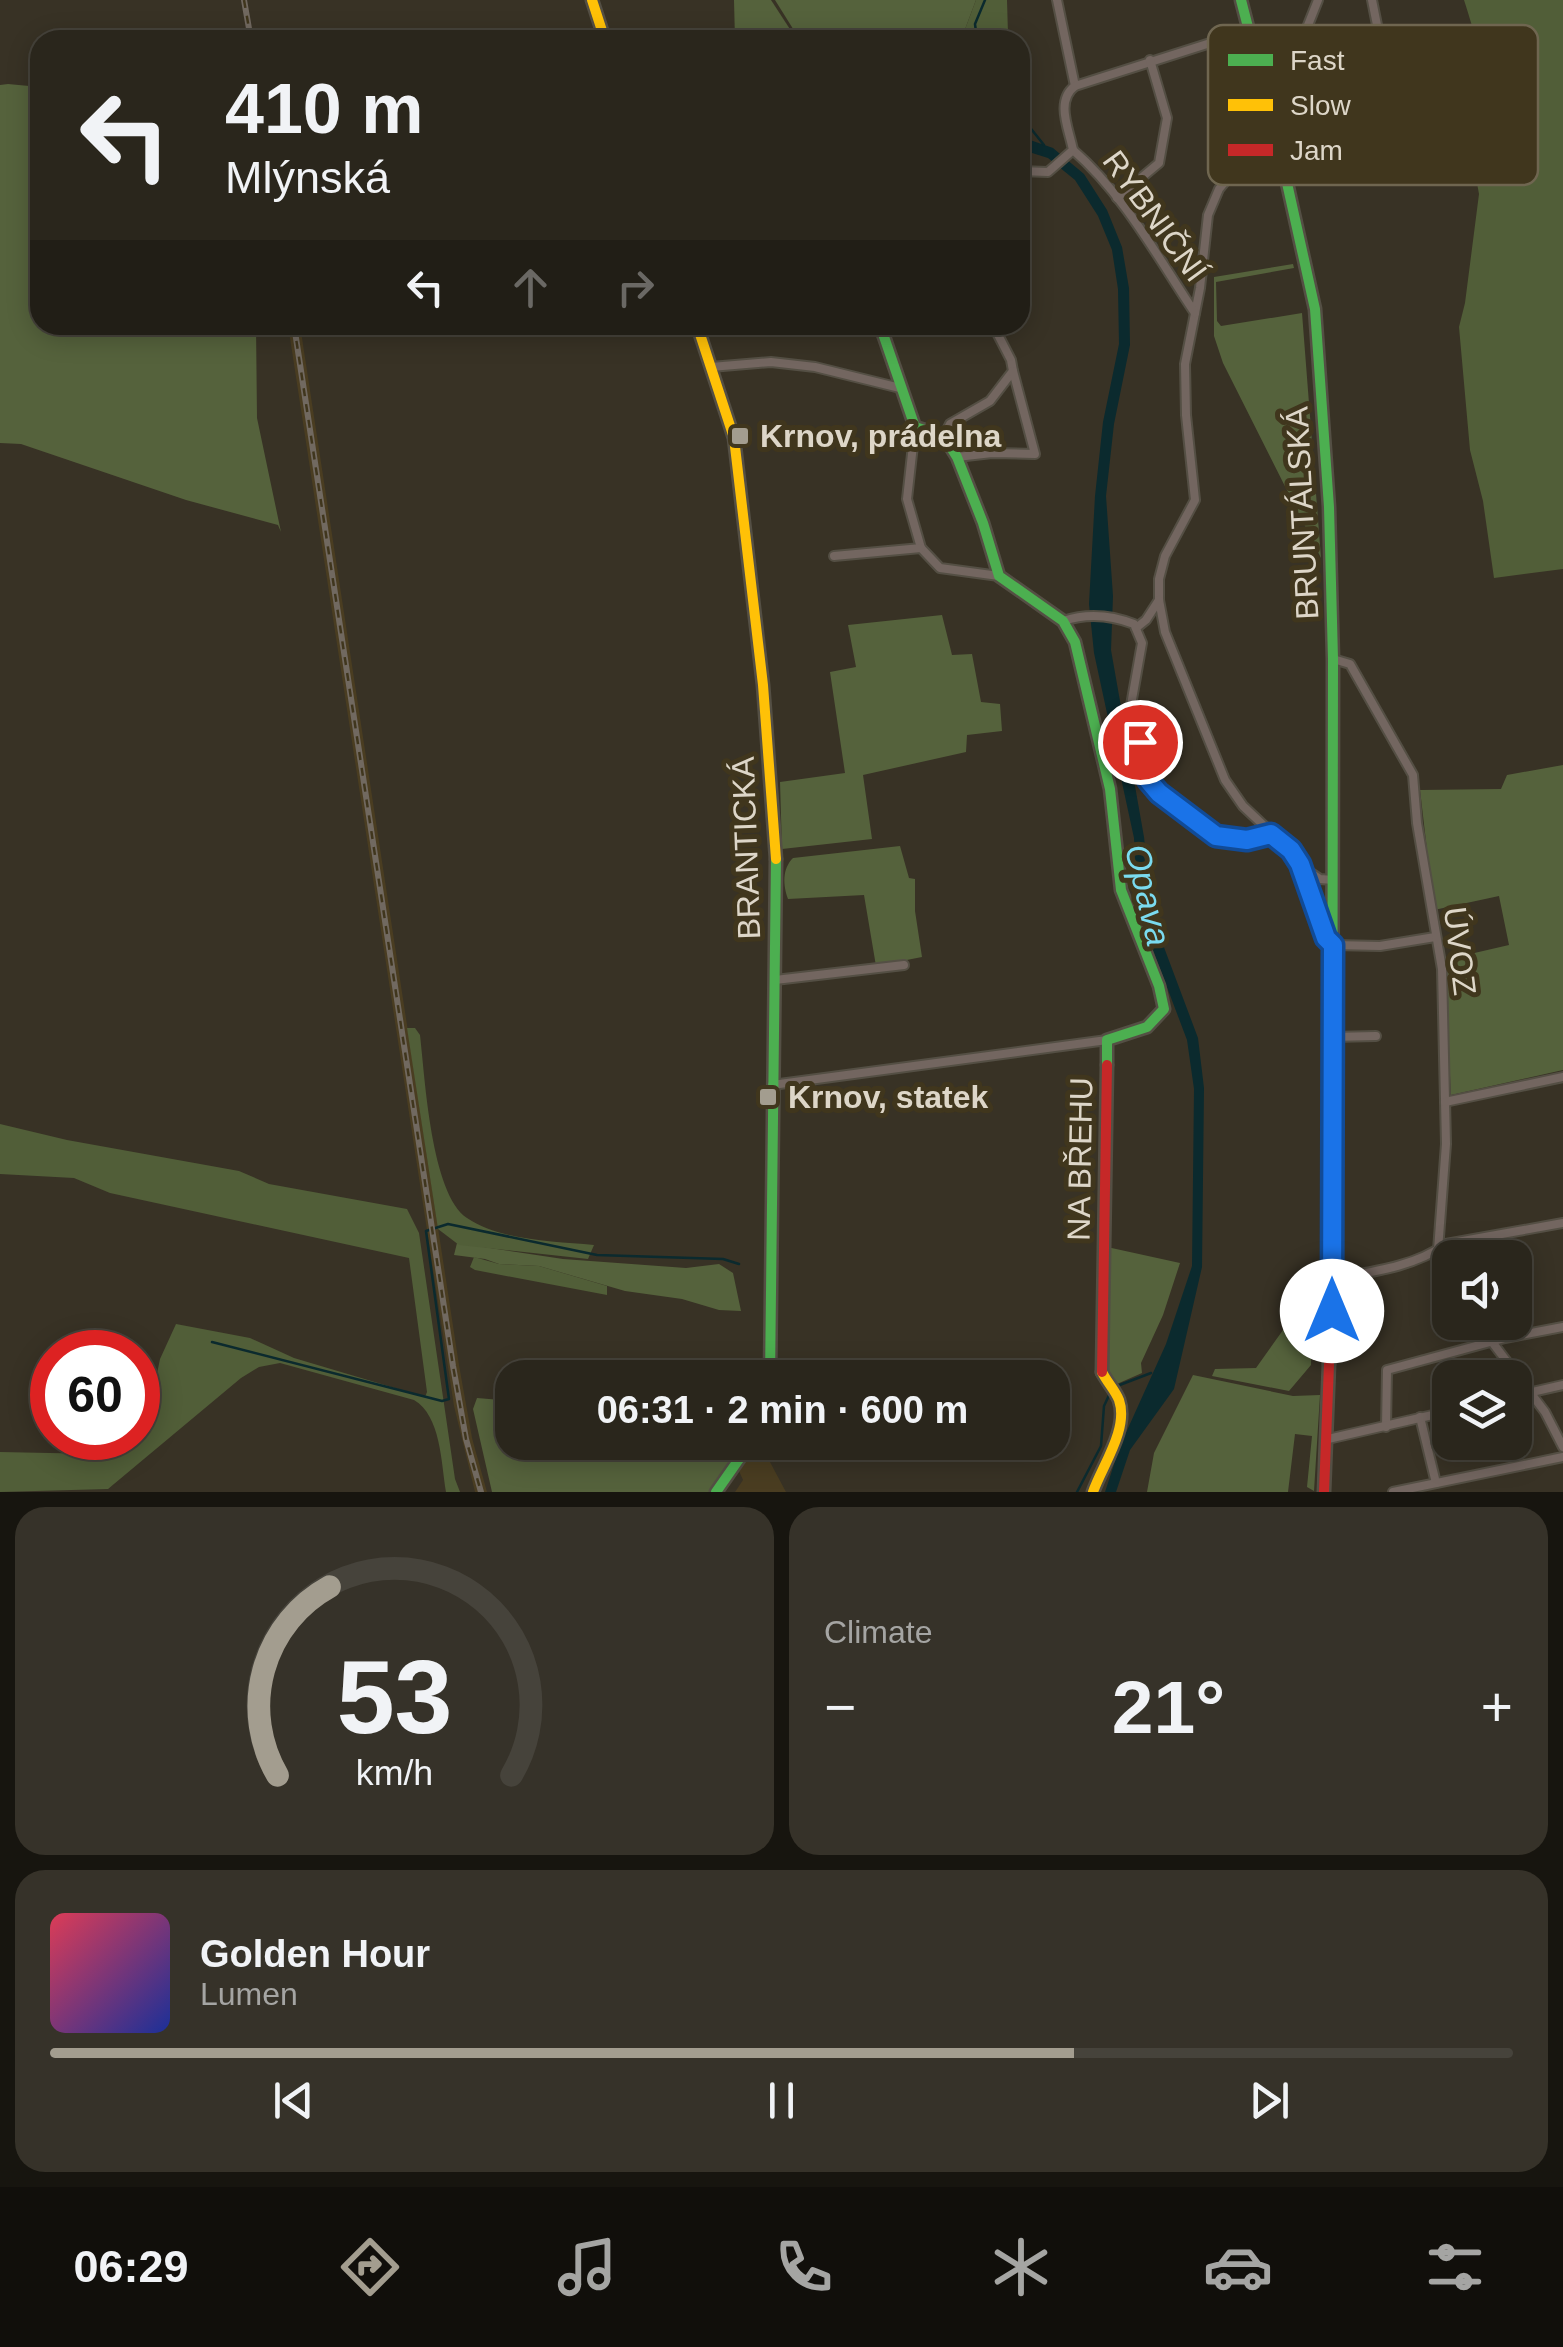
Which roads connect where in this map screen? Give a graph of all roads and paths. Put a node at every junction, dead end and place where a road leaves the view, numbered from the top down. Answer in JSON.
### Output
{"nodes":[{"id":1,"x":592,"y":0,"type":"edge"},
{"id":2,"x":1056,"y":0,"type":"edge"},
{"id":3,"x":1241,"y":0,"type":"edge"},
{"id":4,"x":1318,"y":0,"type":"edge"},
{"id":5,"x":1372,"y":0,"type":"edge"},
{"id":6,"x":1247,"y":25,"type":"edge"},
{"id":7,"x":1308,"y":25,"type":"edge"},
{"id":8,"x":1377,"y":25,"type":"edge"},
{"id":9,"x":602,"y":30,"type":"edge"},
{"id":10,"x":1208,"y":43,"type":"edge"},
{"id":11,"x":1150,"y":60,"type":"junction"},
{"id":12,"x":1075,"y":86,"type":"junction"},
{"id":13,"x":1071,"y":152,"type":"junction"},
{"id":14,"x":1030,"y":171,"type":"edge"},
{"id":15,"x":1222,"y":185,"type":"edge"},
{"id":16,"x":1287,"y":185,"type":"edge"},
{"id":17,"x":1117,"y":198,"type":"junction"},
{"id":18,"x":1195,"y":313,"type":"junction"},
{"id":19,"x":700,"y":335,"type":"edge"},
{"id":20,"x":883,"y":335,"type":"edge"},
{"id":21,"x":998,"y":335,"type":"edge"},
{"id":22,"x":711,"y":367,"type":"junction"},
{"id":23,"x":1013,"y":371,"type":"junction"},
{"id":24,"x":900,"y":388,"type":"junction"},
{"id":25,"x":915,"y":428,"type":"junction"},
{"id":26,"x":944,"y":436,"type":"junction"},
{"id":27,"x":957,"y":457,"type":"junction"},
{"id":28,"x":921,"y":548,"type":"junction"},
{"id":29,"x":834,"y":556,"type":"dead end"},
{"id":30,"x":998,"y":576,"type":"junction"},
{"id":31,"x":1159,"y":600,"type":"junction"},
{"id":32,"x":1064,"y":621,"type":"junction"},
{"id":33,"x":1136,"y":628,"type":"junction"},
{"id":34,"x":1333,"y":659,"type":"junction"},
{"id":35,"x":1271,"y":834,"type":"junction"},
{"id":36,"x":1300,"y":864,"type":"junction"},
{"id":37,"x":1333,"y":880,"type":"junction"},
{"id":38,"x":1434,"y":937,"type":"junction"},
{"id":39,"x":1333,"y":945,"type":"junction"},
{"id":40,"x":904,"y":966,"type":"dead end"},
{"id":41,"x":775,"y":980,"type":"junction"},
{"id":42,"x":1332,"y":1036,"type":"junction"},
{"id":43,"x":1376,"y":1036,"type":"dead end"},
{"id":44,"x":1107,"y":1040,"type":"junction"},
{"id":45,"x":1563,"y":1077,"type":"edge"},
{"id":46,"x":772,"y":1085,"type":"junction"},
{"id":47,"x":1445,"y":1102,"type":"junction"},
{"id":48,"x":1563,"y":1223,"type":"edge"},
{"id":49,"x":1439,"y":1240,"type":"edge"},
{"id":50,"x":1468,"y":1240,"type":"edge"},
{"id":51,"x":1432,"y":1252,"type":"edge"},
{"id":52,"x":1332,"y":1280,"type":"junction"},
{"id":53,"x":1563,"y":1327,"type":"edge"},
{"id":54,"x":1488,"y":1340,"type":"edge"},
{"id":55,"x":1490,"y":1344,"type":"junction"},
{"id":56,"x":770,"y":1360,"type":"edge"},
{"id":57,"x":1503,"y":1360,"type":"edge"},
{"id":58,"x":1563,"y":1385,"type":"edge"},
{"id":59,"x":1532,"y":1393,"type":"edge"},
{"id":60,"x":1532,"y":1396,"type":"edge"},
{"id":61,"x":1432,"y":1415,"type":"edge"},
{"id":62,"x":1420,"y":1417,"type":"junction"},
{"id":63,"x":1386,"y":1427,"type":"junction"},
{"id":64,"x":1328,"y":1439,"type":"junction"},
{"id":65,"x":1563,"y":1447,"type":"edge"},
{"id":66,"x":1563,"y":1457,"type":"edge"},
{"id":67,"x":738,"y":1460,"type":"edge"},
{"id":68,"x":1436,"y":1483,"type":"junction"},
{"id":69,"x":716,"y":1492,"type":"edge"},
{"id":70,"x":1093,"y":1492,"type":"edge"},
{"id":71,"x":1324,"y":1492,"type":"edge"},
{"id":72,"x":1393,"y":1492,"type":"edge"}],
"edges":[{"from":1,"to":9,"type":"street"},
{"from":2,"to":12,"type":"street"},
{"from":3,"to":6,"type":"street","name":"BRUNTÁLSKÁ"},
{"from":4,"to":7,"type":"street"},
{"from":5,"to":8,"type":"street"},
{"from":10,"to":11,"type":"street"},
{"from":11,"to":12,"type":"street"},
{"from":11,"to":17,"type":"street"},
{"from":12,"to":13,"type":"street"},
{"from":13,"to":14,"type":"street"},
{"from":13,"to":17,"type":"street","name":"RYBNIČNÍ"},
{"from":15,"to":18,"type":"street","name":"BRUNTÁLSKÁ"},
{"from":16,"to":34,"type":"street","name":"BRUNTÁLSKÁ"},
{"from":17,"to":18,"type":"street","name":"RYBNIČNÍ"},
{"from":18,"to":31,"type":"street","name":"BRUNTÁLSKÁ"},
{"from":19,"to":22,"type":"street","name":"BRANTICKÁ"},
{"from":20,"to":24,"type":"street"},
{"from":21,"to":23,"type":"street"},
{"from":22,"to":24,"type":"street"},
{"from":22,"to":41,"type":"street","name":"BRANTICKÁ"},
{"from":23,"to":26,"type":"street"},
{"from":23,"to":27,"type":"street"},
{"from":24,"to":25,"type":"street"},
{"from":25,"to":26,"type":"street"},
{"from":25,"to":28,"type":"street"},
{"from":26,"to":27,"type":"street"},
{"from":27,"to":30,"type":"street"},
{"from":28,"to":29,"type":"street"},
{"from":28,"to":30,"type":"street"},
{"from":30,"to":32,"type":"street"},
{"from":31,"to":33,"type":"street"},
{"from":31,"to":35,"type":"street","name":"BRUNTÁLSKÁ"},
{"from":32,"to":33,"type":"street"},
{"from":32,"to":44,"type":"street","name":"NA BŘEHU"},
{"from":33,"to":35,"type":"street"},
{"from":34,"to":37,"type":"street","name":"BRUNTÁLSKÁ"},
{"from":34,"to":38,"type":"street","name":"ÚVOZ"},
{"from":35,"to":36,"type":"street","name":"BRUNTÁLSKÁ"},
{"from":36,"to":37,"type":"street","name":"BRUNTÁLSKÁ"},
{"from":36,"to":39,"type":"street","name":"BRUNTÁLSKÁ"},
{"from":37,"to":39,"type":"street","name":"BRUNTÁLSKÁ"},
{"from":38,"to":39,"type":"street"},
{"from":38,"to":47,"type":"street","name":"ÚVOZ"},
{"from":39,"to":42,"type":"street","name":"BRUNTÁLSKÁ"},
{"from":40,"to":41,"type":"street"},
{"from":41,"to":46,"type":"street","name":"BRANTICKÁ"},
{"from":42,"to":43,"type":"street"},
{"from":42,"to":52,"type":"street","name":"BRUNTÁLSKÁ"},
{"from":44,"to":46,"type":"street"},
{"from":44,"to":70,"type":"street","name":"NA BŘEHU"},
{"from":45,"to":47,"type":"street"},
{"from":46,"to":56,"type":"street","name":"BRANTICKÁ"},
{"from":47,"to":49,"type":"street","name":"ÚVOZ"},
{"from":48,"to":50,"type":"street"},
{"from":51,"to":52,"type":"street"},
{"from":52,"to":64,"type":"street","name":"BRUNTÁLSKÁ"},
{"from":53,"to":55,"type":"street"},
{"from":54,"to":55,"type":"street"},
{"from":55,"to":57,"type":"street"},
{"from":55,"to":63,"type":"street"},
{"from":58,"to":59,"type":"street"},
{"from":60,"to":65,"type":"street"},
{"from":61,"to":62,"type":"street"},
{"from":62,"to":63,"type":"street"},
{"from":62,"to":68,"type":"street"},
{"from":63,"to":64,"type":"street"},
{"from":64,"to":71,"type":"street","name":"BRUNTÁLSKÁ"},
{"from":66,"to":68,"type":"street"},
{"from":67,"to":69,"type":"street"},
{"from":68,"to":72,"type":"street"}]}
